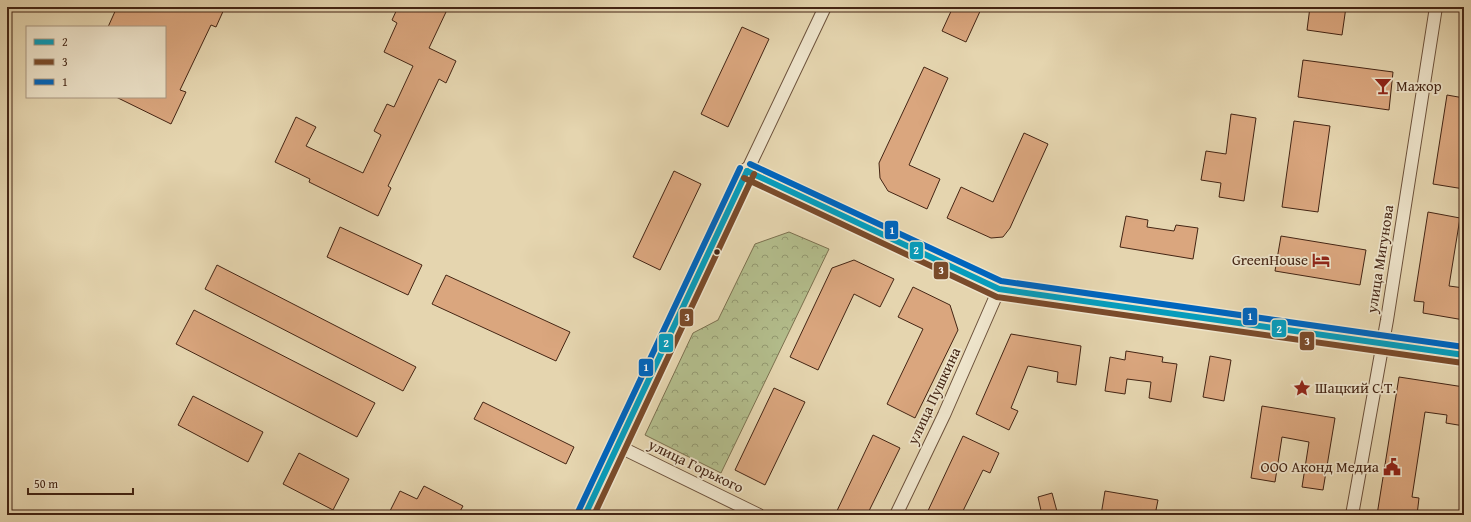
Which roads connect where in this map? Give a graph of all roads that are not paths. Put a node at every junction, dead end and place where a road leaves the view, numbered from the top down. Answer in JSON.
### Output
{"nodes":[{"id":1,"x":825,"y":7,"type":"edge"},
{"id":2,"x":1436,"y":7,"type":"edge"},
{"id":3,"x":747,"y":171,"type":"junction"},
{"id":4,"x":999,"y":289,"type":"junction"},
{"id":5,"x":1383,"y":343,"type":"junction"},
{"id":6,"x":1464,"y":355,"type":"edge"},
{"id":7,"x":618,"y":446,"type":"junction"},
{"id":8,"x":585,"y":515,"type":"edge"},
{"id":9,"x":759,"y":515,"type":"edge"},
{"id":10,"x":896,"y":515,"type":"edge"},
{"id":11,"x":1352,"y":515,"type":"edge"}],
"edges":[{"from":1,"to":3,"type":"street"},
{"from":2,"to":5,"type":"street","name":"улица Мигунова"},
{"from":3,"to":4,"type":"main road"},
{"from":3,"to":7,"type":"main road"},
{"from":4,"to":5,"type":"main road"},
{"from":4,"to":10,"type":"street","name":"улица Пушкина"},
{"from":5,"to":6,"type":"main road"},
{"from":5,"to":11,"type":"street","name":"улица Мигунова"},
{"from":7,"to":8,"type":"main road"},
{"from":7,"to":9,"type":"street","name":"улица Горького"}]}
